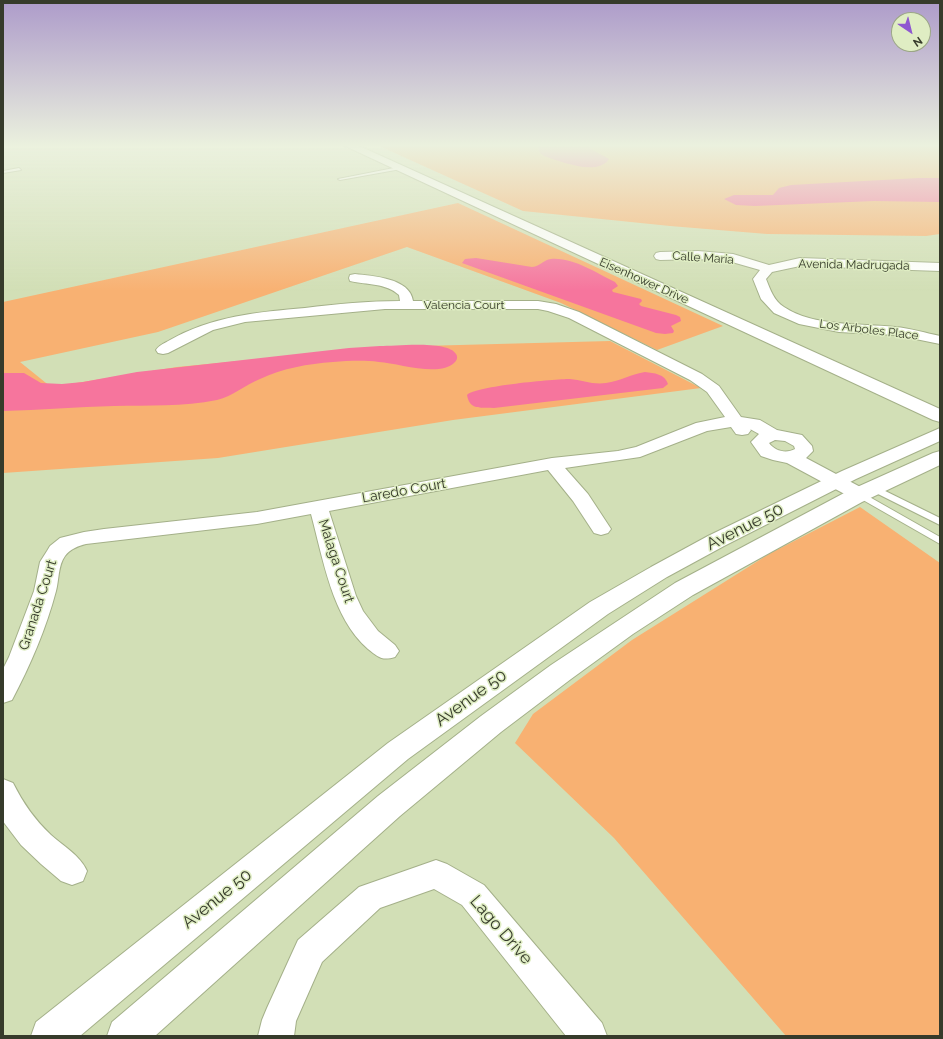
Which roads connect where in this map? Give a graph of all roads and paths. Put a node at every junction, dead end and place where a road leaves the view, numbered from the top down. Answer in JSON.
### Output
{"nodes":[{"id":1,"x":460,"y":193,"type":"edge"},
{"id":2,"x":466,"y":193,"type":"edge"},
{"id":3,"x":484,"y":203,"type":"junction"},
{"id":4,"x":514,"y":217,"type":"junction"},
{"id":5,"x":660,"y":256,"type":"dead end"},
{"id":6,"x":940,"y":266,"type":"edge"},
{"id":7,"x":768,"y":269,"type":"junction"},
{"id":8,"x":355,"y":278,"type":"dead end"},
{"id":9,"x":407,"y":305,"type":"junction"},
{"id":10,"x":940,"y":340,"type":"edge"},
{"id":11,"x":163,"y":350,"type":"dead end"},
{"id":12,"x":940,"y":401,"type":"edge"},
{"id":13,"x":940,"y":416,"type":"edge"},
{"id":14,"x":737,"y":421,"type":"junction"},
{"id":15,"x":940,"y":434,"type":"edge"},
{"id":16,"x":940,"y":457,"type":"edge"},
{"id":17,"x":552,"y":464,"type":"junction"},
{"id":18,"x":854,"y":485,"type":"junction"},
{"id":19,"x":318,"y":506,"type":"junction"},
{"id":20,"x":940,"y":522,"type":"edge"},
{"id":21,"x":601,"y":529,"type":"dead end"},
{"id":22,"x":940,"y":541,"type":"edge"},
{"id":23,"x":67,"y":543,"type":"joint"},
{"id":24,"x":387,"y":651,"type":"dead end"},
{"id":25,"x":3,"y":693,"type":"edge"},
{"id":26,"x":3,"y":791,"type":"edge"},
{"id":27,"x":72,"y":871,"type":"dead end"},
{"id":28,"x":50,"y":1036,"type":"edge"},
{"id":29,"x":126,"y":1036,"type":"edge"},
{"id":30,"x":276,"y":1036,"type":"edge"},
{"id":31,"x":588,"y":1036,"type":"edge"}],
"edges":[{"from":1,"to":3,"type":"main road","name":"Eisenhower Drive"},
{"from":2,"to":3,"type":"main road","name":"Eisenhower Drive"},
{"from":3,"to":4,"type":"main road","name":"Eisenhower Drive"},
{"from":4,"to":12,"type":"main road","name":"Eisenhower Drive"},
{"from":4,"to":13,"type":"main road","name":"Eisenhower Drive"},
{"from":5,"to":7,"type":"street","name":"Calle Maria"},
{"from":6,"to":7,"type":"street","name":"Avenida Madrugada"},
{"from":7,"to":10,"type":"street","name":"Los Arboles Place"},
{"from":8,"to":9,"type":"street"},
{"from":9,"to":11,"type":"street","name":"Valencia Court"},
{"from":9,"to":14,"type":"street","name":"Valencia Court"},
{"from":14,"to":17,"type":"street","name":"Laredo Court"},
{"from":14,"to":18,"type":"street","name":"Valencia Court"},
{"from":15,"to":18,"type":"main road","name":"Avenue 50"},
{"from":16,"to":18,"type":"main road","name":"Avenue 50"},
{"from":17,"to":19,"type":"street","name":"Laredo Court"},
{"from":17,"to":21,"type":"street"},
{"from":18,"to":20,"type":"lane"},
{"from":18,"to":22,"type":"lane"},
{"from":18,"to":28,"type":"main road","name":"Avenue 50"},
{"from":18,"to":29,"type":"main road","name":"Avenue 50"},
{"from":19,"to":23,"type":"street","name":"Laredo Court"},
{"from":19,"to":24,"type":"street","name":"Malaga Court"},
{"from":23,"to":25,"type":"street","name":"Granada Court"},
{"from":26,"to":27,"type":"street"},
{"from":30,"to":31,"type":"street","name":"Lago Drive"}]}
